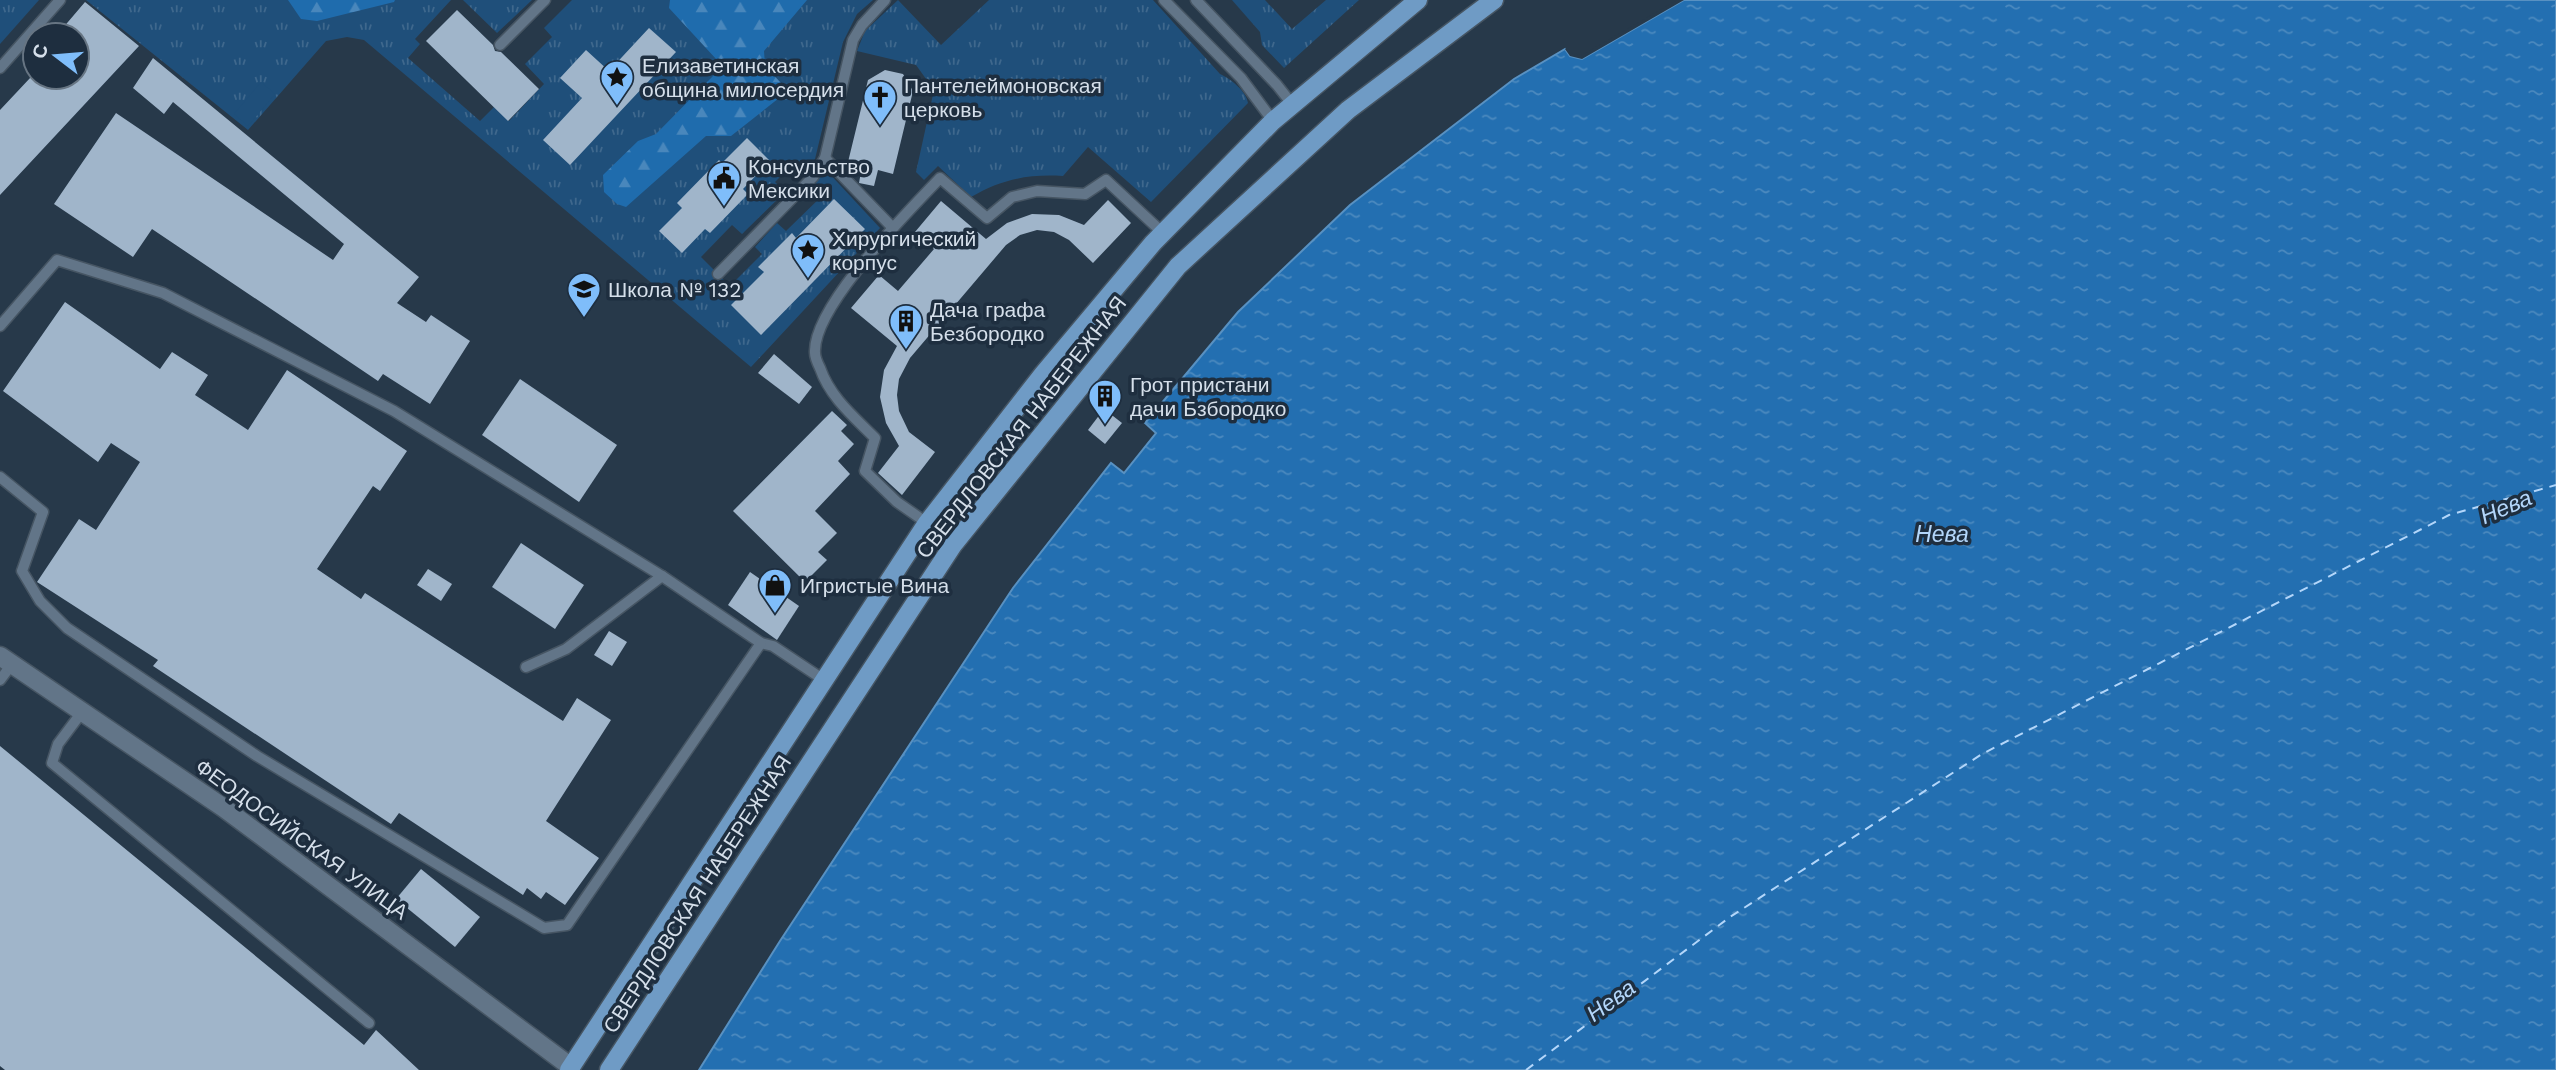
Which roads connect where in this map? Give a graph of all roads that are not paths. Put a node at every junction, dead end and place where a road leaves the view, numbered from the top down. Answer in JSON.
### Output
{"nodes":[{"id":1,"x":60,"y":0,"type":"edge"},
{"id":2,"x":545,"y":0,"type":"edge"},
{"id":3,"x":885,"y":0,"type":"edge"},
{"id":4,"x":1164,"y":0,"type":"edge"},
{"id":5,"x":1196,"y":0,"type":"edge"},
{"id":6,"x":1418,"y":0,"type":"edge"},
{"id":7,"x":1494,"y":0,"type":"edge"},
{"id":8,"x":500,"y":45,"type":"dead end"},
{"id":9,"x":0,"y":68,"type":"edge"},
{"id":10,"x":1292,"y":104,"type":"junction"},
{"id":11,"x":1273,"y":121,"type":"junction"},
{"id":12,"x":825,"y":158,"type":"junction"},
{"id":13,"x":893,"y":228,"type":"junction"},
{"id":14,"x":1163,"y":233,"type":"junction"},
{"id":15,"x":718,"y":274,"type":"dead end"},
{"id":16,"x":0,"y":326,"type":"edge"},
{"id":17,"x":0,"y":477,"type":"edge"},
{"id":18,"x":927,"y":523,"type":"junction"},
{"id":19,"x":662,"y":576,"type":"junction"},
{"id":20,"x":761,"y":643,"type":"junction"},
{"id":21,"x":6,"y":660,"type":"edge"},
{"id":22,"x":526,"y":667,"type":"dead end"},
{"id":23,"x":0,"y":680,"type":"edge"},
{"id":24,"x":824,"y":680,"type":"junction"},
{"id":25,"x":82,"y":712,"type":"junction"},
{"id":26,"x":369,"y":1023,"type":"dead end"},
{"id":27,"x":570,"y":1069,"type":"edge"},
{"id":28,"x":608,"y":1070,"type":"edge"}],
"edges":[{"from":1,"to":9,"type":"lane"},
{"from":2,"to":8,"type":"lane"},
{"from":3,"to":12,"type":"lane"},
{"from":4,"to":11,"type":"lane"},
{"from":5,"to":10,"type":"lane"},
{"from":6,"to":10,"type":"main road","name":"СВЕРДЛОВСКАЯ НАБЕРЕЖНАЯ"},
{"from":7,"to":28,"type":"main road","name":"СВЕРДЛОВСКАЯ НАБЕРЕЖНАЯ"},
{"from":10,"to":11,"type":"main road","name":"СВЕРДЛОВСКАЯ НАБЕРЕЖНАЯ"},
{"from":11,"to":14,"type":"main road","name":"СВЕРДЛОВСКАЯ НАБЕРЕЖНАЯ"},
{"from":12,"to":13,"type":"lane"},
{"from":12,"to":15,"type":"lane"},
{"from":13,"to":14,"type":"lane"},
{"from":13,"to":18,"type":"lane"},
{"from":14,"to":18,"type":"main road","name":"СВЕРДЛОВСКАЯ НАБЕРЕЖНАЯ"},
{"from":16,"to":19,"type":"lane"},
{"from":17,"to":20,"type":"lane"},
{"from":18,"to":24,"type":"main road","name":"СВЕРДЛОВСКАЯ НАБЕРЕЖНАЯ"},
{"from":19,"to":20,"type":"lane"},
{"from":19,"to":22,"type":"lane"},
{"from":20,"to":24,"type":"lane"},
{"from":21,"to":23,"type":"lane"},
{"from":21,"to":25,"type":"street","name":"ФЕОДОСИЙСКАЯ УЛИЦА"},
{"from":24,"to":27,"type":"main road","name":"СВЕРДЛОВСКАЯ НАБЕРЕЖНАЯ"},
{"from":25,"to":26,"type":"lane"},
{"from":25,"to":27,"type":"street","name":"ФЕОДОСИЙСКАЯ УЛИЦА"}]}
